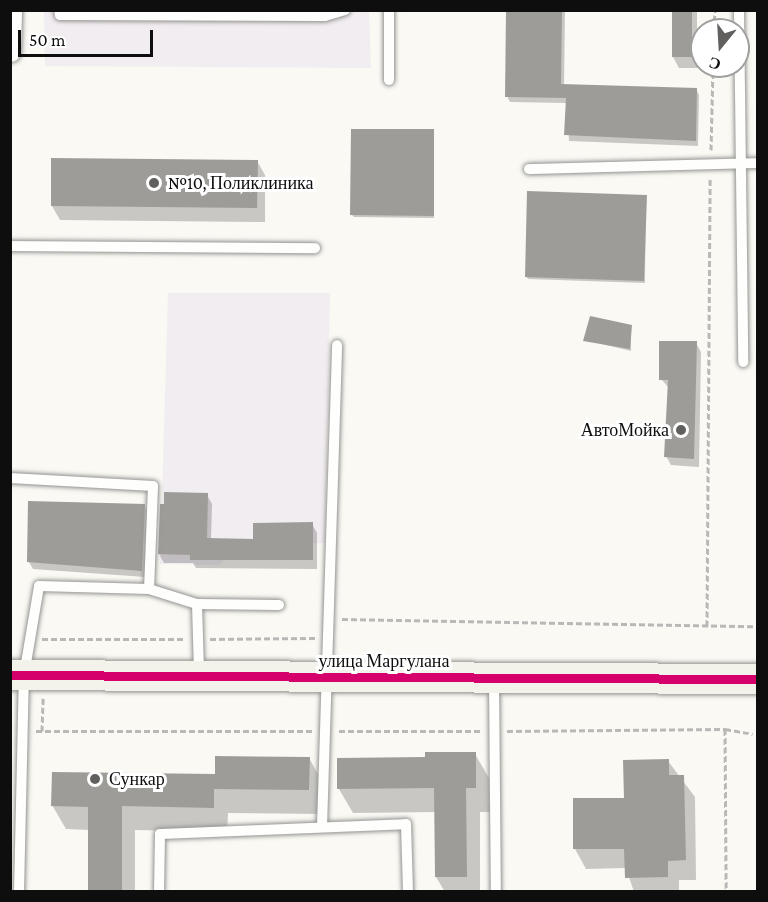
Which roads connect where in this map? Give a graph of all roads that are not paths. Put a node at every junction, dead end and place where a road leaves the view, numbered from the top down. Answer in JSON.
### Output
{"nodes":[{"id":1,"x":11,"y":10,"type":"edge"},
{"id":2,"x":59,"y":10,"type":"edge"},
{"id":3,"x":345,"y":10,"type":"edge"},
{"id":4,"x":389,"y":10,"type":"edge"},
{"id":5,"x":739,"y":10,"type":"edge"},
{"id":6,"x":10,"y":51,"type":"edge"},
{"id":7,"x":389,"y":80,"type":"dead end"},
{"id":8,"x":741,"y":162,"type":"junction"},
{"id":9,"x":758,"y":163,"type":"edge"},
{"id":10,"x":529,"y":170,"type":"dead end"},
{"id":11,"x":10,"y":246,"type":"edge"},
{"id":12,"x":315,"y":248,"type":"dead end"},
{"id":13,"x":337,"y":345,"type":"dead end"},
{"id":14,"x":744,"y":362,"type":"dead end"},
{"id":15,"x":10,"y":478,"type":"edge"},
{"id":16,"x":149,"y":589,"type":"junction"},
{"id":17,"x":197,"y":604,"type":"junction"},
{"id":18,"x":279,"y":605,"type":"dead end"},
{"id":19,"x":17,"y":675,"type":"edge"},
{"id":20,"x":199,"y":677,"type":"junction"},
{"id":21,"x":325,"y":677,"type":"junction"},
{"id":22,"x":494,"y":678,"type":"junction"},
{"id":23,"x":758,"y":679,"type":"edge"},
{"id":24,"x":322,"y":827,"type":"junction"},
{"id":25,"x":19,"y":891,"type":"edge"},
{"id":26,"x":159,"y":891,"type":"edge"},
{"id":27,"x":408,"y":891,"type":"edge"},
{"id":28,"x":496,"y":891,"type":"edge"}],
"edges":[{"from":1,"to":6,"type":"street"},
{"from":2,"to":3,"type":"lane"},
{"from":4,"to":7,"type":"lane"},
{"from":5,"to":8,"type":"lane"},
{"from":8,"to":9,"type":"lane"},
{"from":8,"to":10,"type":"lane"},
{"from":8,"to":14,"type":"lane"},
{"from":11,"to":12,"type":"lane"},
{"from":13,"to":21,"type":"lane"},
{"from":15,"to":16,"type":"lane"},
{"from":16,"to":17,"type":"lane"},
{"from":16,"to":19,"type":"lane"},
{"from":17,"to":18,"type":"lane"},
{"from":17,"to":20,"type":"lane"},
{"from":19,"to":20,"type":"street","name":"улица Маргулана"},
{"from":19,"to":25,"type":"lane"},
{"from":20,"to":21,"type":"street","name":"улица Маргулана"},
{"from":21,"to":22,"type":"street","name":"улица Маргулана"},
{"from":21,"to":24,"type":"lane"},
{"from":22,"to":23,"type":"street","name":"улица Маргулана"},
{"from":22,"to":28,"type":"lane"},
{"from":24,"to":26,"type":"lane"},
{"from":24,"to":27,"type":"lane"}]}
